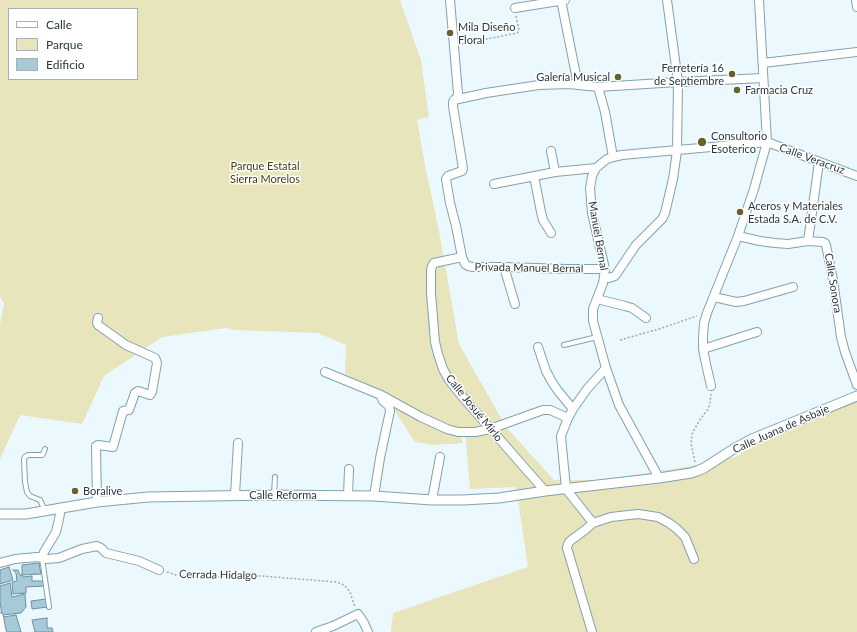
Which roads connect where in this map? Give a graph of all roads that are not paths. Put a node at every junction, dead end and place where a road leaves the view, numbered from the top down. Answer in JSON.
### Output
{"nodes":[{"id":1,"x":450,"y":0,"type":"edge"},
{"id":2,"x":562,"y":0,"type":"edge"},
{"id":3,"x":667,"y":0,"type":"edge"},
{"id":4,"x":759,"y":0,"type":"edge"},
{"id":5,"x":856,"y":0,"type":"edge"},
{"id":6,"x":857,"y":7,"type":"edge"},
{"id":7,"x":515,"y":8,"type":"road end"},
{"id":8,"x":857,"y":52,"type":"edge"},
{"id":9,"x":763,"y":64,"type":"junction"},
{"id":10,"x":763,"y":78,"type":"junction"},
{"id":11,"x":678,"y":82,"type":"junction"},
{"id":12,"x":578,"y":85,"type":"junction"},
{"id":13,"x":598,"y":87,"type":"junction"},
{"id":14,"x":454,"y":100,"type":"junction"},
{"id":15,"x":767,"y":142,"type":"junction"},
{"id":16,"x":551,"y":151,"type":"dead end"},
{"id":17,"x":677,"y":151,"type":"junction"},
{"id":18,"x":614,"y":157,"type":"junction"},
{"id":19,"x":819,"y":162,"type":"junction"},
{"id":20,"x":596,"y":168,"type":"junction"},
{"id":21,"x":555,"y":172,"type":"junction"},
{"id":22,"x":534,"y":176,"type":"junction"},
{"id":23,"x":857,"y":176,"type":"edge"},
{"id":24,"x":494,"y":184,"type":"dead end"},
{"id":25,"x":551,"y":233,"type":"dead end"},
{"id":26,"x":738,"y":236,"type":"junction"},
{"id":27,"x":808,"y":241,"type":"junction"},
{"id":28,"x":462,"y":258,"type":"junction"},
{"id":29,"x":434,"y":263,"type":"joint"},
{"id":30,"x":504,"y":267,"type":"junction"},
{"id":31,"x":605,"y":273,"type":"junction"},
{"id":32,"x":793,"y":287,"type":"dead end"},
{"id":33,"x":714,"y":297,"type":"junction"},
{"id":34,"x":597,"y":299,"type":"junction"},
{"id":35,"x":515,"y":304,"type":"dead end"},
{"id":36,"x":98,"y":318,"type":"dead end"},
{"id":37,"x":646,"y":318,"type":"dead end"},
{"id":38,"x":758,"y":332,"type":"dead end"},
{"id":39,"x":597,"y":337,"type":"junction"},
{"id":40,"x":564,"y":345,"type":"dead end"},
{"id":41,"x":538,"y":347,"type":"dead end"},
{"id":42,"x":704,"y":349,"type":"junction"},
{"id":43,"x":606,"y":368,"type":"junction"},
{"id":44,"x":325,"y":372,"type":"dead end"},
{"id":45,"x":857,"y":385,"type":"edge"},
{"id":46,"x":711,"y":386,"type":"road end"},
{"id":47,"x":381,"y":395,"type":"junction"},
{"id":48,"x":857,"y":396,"type":"edge"},
{"id":49,"x":573,"y":409,"type":"junction"},
{"id":50,"x":568,"y":418,"type":"junction"},
{"id":51,"x":490,"y":429,"type":"junction"},
{"id":52,"x":238,"y":443,"type":"dead end"},
{"id":53,"x":45,"y":449,"type":"dead end"},
{"id":54,"x":440,"y":457,"type":"dead end"},
{"id":55,"x":349,"y":469,"type":"dead end"},
{"id":56,"x":275,"y":477,"type":"dead end"},
{"id":57,"x":659,"y":478,"type":"junction"},
{"id":58,"x":566,"y":489,"type":"junction"},
{"id":59,"x":545,"y":491,"type":"junction"},
{"id":60,"x":235,"y":495,"type":"junction"},
{"id":61,"x":274,"y":495,"type":"junction"},
{"id":62,"x":348,"y":496,"type":"junction"},
{"id":63,"x":374,"y":496,"type":"junction"},
{"id":64,"x":432,"y":500,"type":"junction"},
{"id":65,"x":96,"y":502,"type":"junction"},
{"id":66,"x":61,"y":508,"type":"junction"},
{"id":67,"x":45,"y":511,"type":"junction"},
{"id":68,"x":0,"y":514,"type":"edge"},
{"id":69,"x":593,"y":524,"type":"junction"},
{"id":70,"x":43,"y":555,"type":"junction"},
{"id":71,"x":694,"y":560,"type":"dead end"},
{"id":72,"x":0,"y":563,"type":"edge"},
{"id":73,"x":159,"y":570,"type":"road end"},
{"id":74,"x":49,"y":607,"type":"dead end"},
{"id":75,"x":0,"y":616,"type":"edge"},
{"id":76,"x":3,"y":632,"type":"edge"},
{"id":77,"x":316,"y":632,"type":"edge"},
{"id":78,"x":368,"y":632,"type":"edge"},
{"id":79,"x":592,"y":632,"type":"edge"}],
"edges":[{"from":1,"to":14,"type":"street"},
{"from":2,"to":7,"type":"street"},
{"from":2,"to":12,"type":"street"},
{"from":3,"to":11,"type":"street"},
{"from":4,"to":9,"type":"street"},
{"from":5,"to":6,"type":"street"},
{"from":8,"to":9,"type":"street"},
{"from":9,"to":10,"type":"street"},
{"from":10,"to":11,"type":"street"},
{"from":10,"to":15,"type":"street"},
{"from":11,"to":13,"type":"street"},
{"from":11,"to":17,"type":"street"},
{"from":12,"to":13,"type":"street"},
{"from":12,"to":14,"type":"street"},
{"from":13,"to":18,"type":"street"},
{"from":14,"to":28,"type":"street"},
{"from":15,"to":17,"type":"street"},
{"from":15,"to":19,"type":"street","name":"Calle Veracruz"},
{"from":15,"to":26,"type":"street"},
{"from":16,"to":21,"type":"street"},
{"from":17,"to":18,"type":"street"},
{"from":17,"to":31,"type":"street"},
{"from":18,"to":20,"type":"street"},
{"from":19,"to":23,"type":"street","name":"Calle Veracruz"},
{"from":19,"to":27,"type":"street"},
{"from":20,"to":21,"type":"street"},
{"from":20,"to":31,"type":"street","name":"Manuel Bernal"},
{"from":21,"to":22,"type":"street"},
{"from":22,"to":24,"type":"street"},
{"from":22,"to":25,"type":"street"},
{"from":26,"to":27,"type":"street","name":"Calle Sonora"},
{"from":26,"to":33,"type":"street"},
{"from":27,"to":45,"type":"street","name":"Calle Sonora"},
{"from":28,"to":29,"type":"street","name":"Privada Manuel Bernal"},
{"from":28,"to":30,"type":"street","name":"Privada Manuel Bernal"},
{"from":29,"to":51,"type":"street","name":"Calle Josué Mirlo"},
{"from":30,"to":31,"type":"street","name":"Privada Manuel Bernal"},
{"from":30,"to":35,"type":"street"},
{"from":31,"to":34,"type":"street","name":"Manuel Bernal"},
{"from":32,"to":33,"type":"street"},
{"from":33,"to":42,"type":"street"},
{"from":34,"to":37,"type":"street"},
{"from":34,"to":39,"type":"street","name":"Manuel Bernal"},
{"from":36,"to":65,"type":"street"},
{"from":38,"to":42,"type":"street"},
{"from":39,"to":40,"type":"lane"},
{"from":39,"to":43,"type":"street","name":"Manuel Bernal"},
{"from":41,"to":49,"type":"street"},
{"from":42,"to":46,"type":"street"},
{"from":43,"to":49,"type":"street"},
{"from":43,"to":57,"type":"street","name":"Manuel Bernal"},
{"from":44,"to":47,"type":"street"},
{"from":47,"to":51,"type":"street"},
{"from":47,"to":63,"type":"street"},
{"from":48,"to":57,"type":"street","name":"Calle Juana de Asbaje"},
{"from":49,"to":50,"type":"street"},
{"from":50,"to":51,"type":"street"},
{"from":50,"to":58,"type":"street"},
{"from":51,"to":59,"type":"street","name":"Calle Josué Mirlo"},
{"from":52,"to":60,"type":"street"},
{"from":53,"to":67,"type":"lane"},
{"from":54,"to":64,"type":"street"},
{"from":55,"to":62,"type":"street"},
{"from":56,"to":61,"type":"lane"},
{"from":57,"to":58,"type":"street","name":"Calle Juana de Asbaje"},
{"from":58,"to":59,"type":"street","name":"Calle Reforma"},
{"from":58,"to":69,"type":"street"},
{"from":59,"to":64,"type":"street","name":"Calle Reforma"},
{"from":60,"to":61,"type":"street","name":"Calle Reforma"},
{"from":60,"to":65,"type":"street","name":"Calle Reforma"},
{"from":61,"to":62,"type":"street","name":"Calle Reforma"},
{"from":62,"to":63,"type":"street","name":"Calle Reforma"},
{"from":63,"to":64,"type":"street","name":"Calle Reforma"},
{"from":65,"to":66,"type":"street","name":"Calle Reforma"},
{"from":66,"to":67,"type":"street","name":"Calle Reforma"},
{"from":66,"to":70,"type":"street"},
{"from":67,"to":68,"type":"street","name":"Calle Reforma"},
{"from":69,"to":71,"type":"street"},
{"from":69,"to":79,"type":"street"},
{"from":70,"to":72,"type":"street"},
{"from":70,"to":73,"type":"street"},
{"from":70,"to":74,"type":"lane"},
{"from":75,"to":76,"type":"street"},
{"from":77,"to":78,"type":"street"}]}
